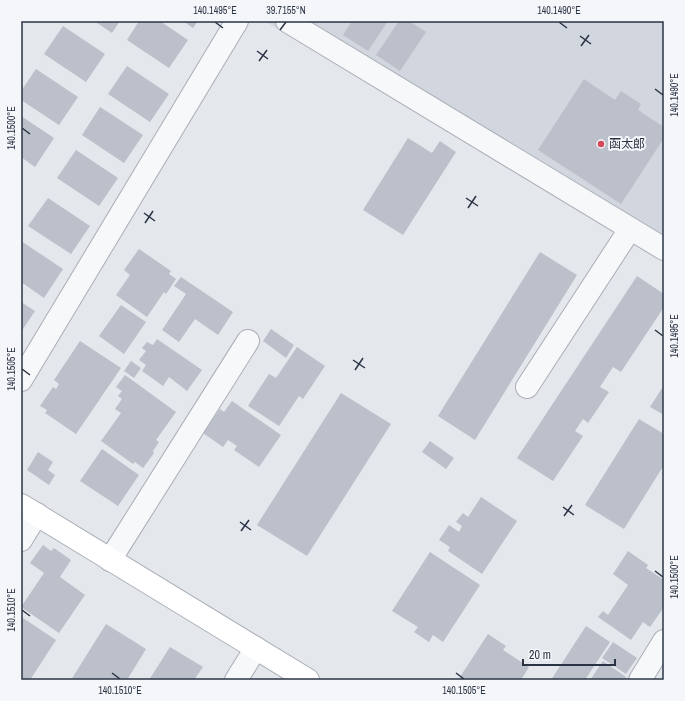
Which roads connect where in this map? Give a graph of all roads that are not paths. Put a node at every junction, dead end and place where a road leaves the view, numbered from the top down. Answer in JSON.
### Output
{"nodes":[{"id":1,"x":237,"y":21,"type":"edge"},
{"id":2,"x":287,"y":21,"type":"edge"},
{"id":3,"x":630,"y":228,"type":"junction"},
{"id":4,"x":664,"y":249,"type":"edge"},
{"id":5,"x":248,"y":341,"type":"dead end"},
{"id":6,"x":21,"y":380,"type":"edge"},
{"id":7,"x":527,"y":387,"type":"dead end"},
{"id":8,"x":29,"y":510,"type":"edge"},
{"id":9,"x":21,"y":540,"type":"edge"},
{"id":10,"x":110,"y":560,"type":"junction"},
{"id":11,"x":664,"y":641,"type":"edge"},
{"id":12,"x":256,"y":648,"type":"junction"},
{"id":13,"x":236,"y":680,"type":"edge"},
{"id":14,"x":308,"y":680,"type":"edge"},
{"id":15,"x":640,"y":680,"type":"edge"}],
"edges":[{"from":1,"to":6,"type":"street"},
{"from":2,"to":3,"type":"street"},
{"from":3,"to":4,"type":"street"},
{"from":3,"to":7,"type":"street"},
{"from":5,"to":10,"type":"street"},
{"from":8,"to":9,"type":"street"},
{"from":8,"to":10,"type":"street"},
{"from":10,"to":12,"type":"street"},
{"from":11,"to":15,"type":"street"},
{"from":12,"to":13,"type":"street"},
{"from":12,"to":14,"type":"street"}]}
